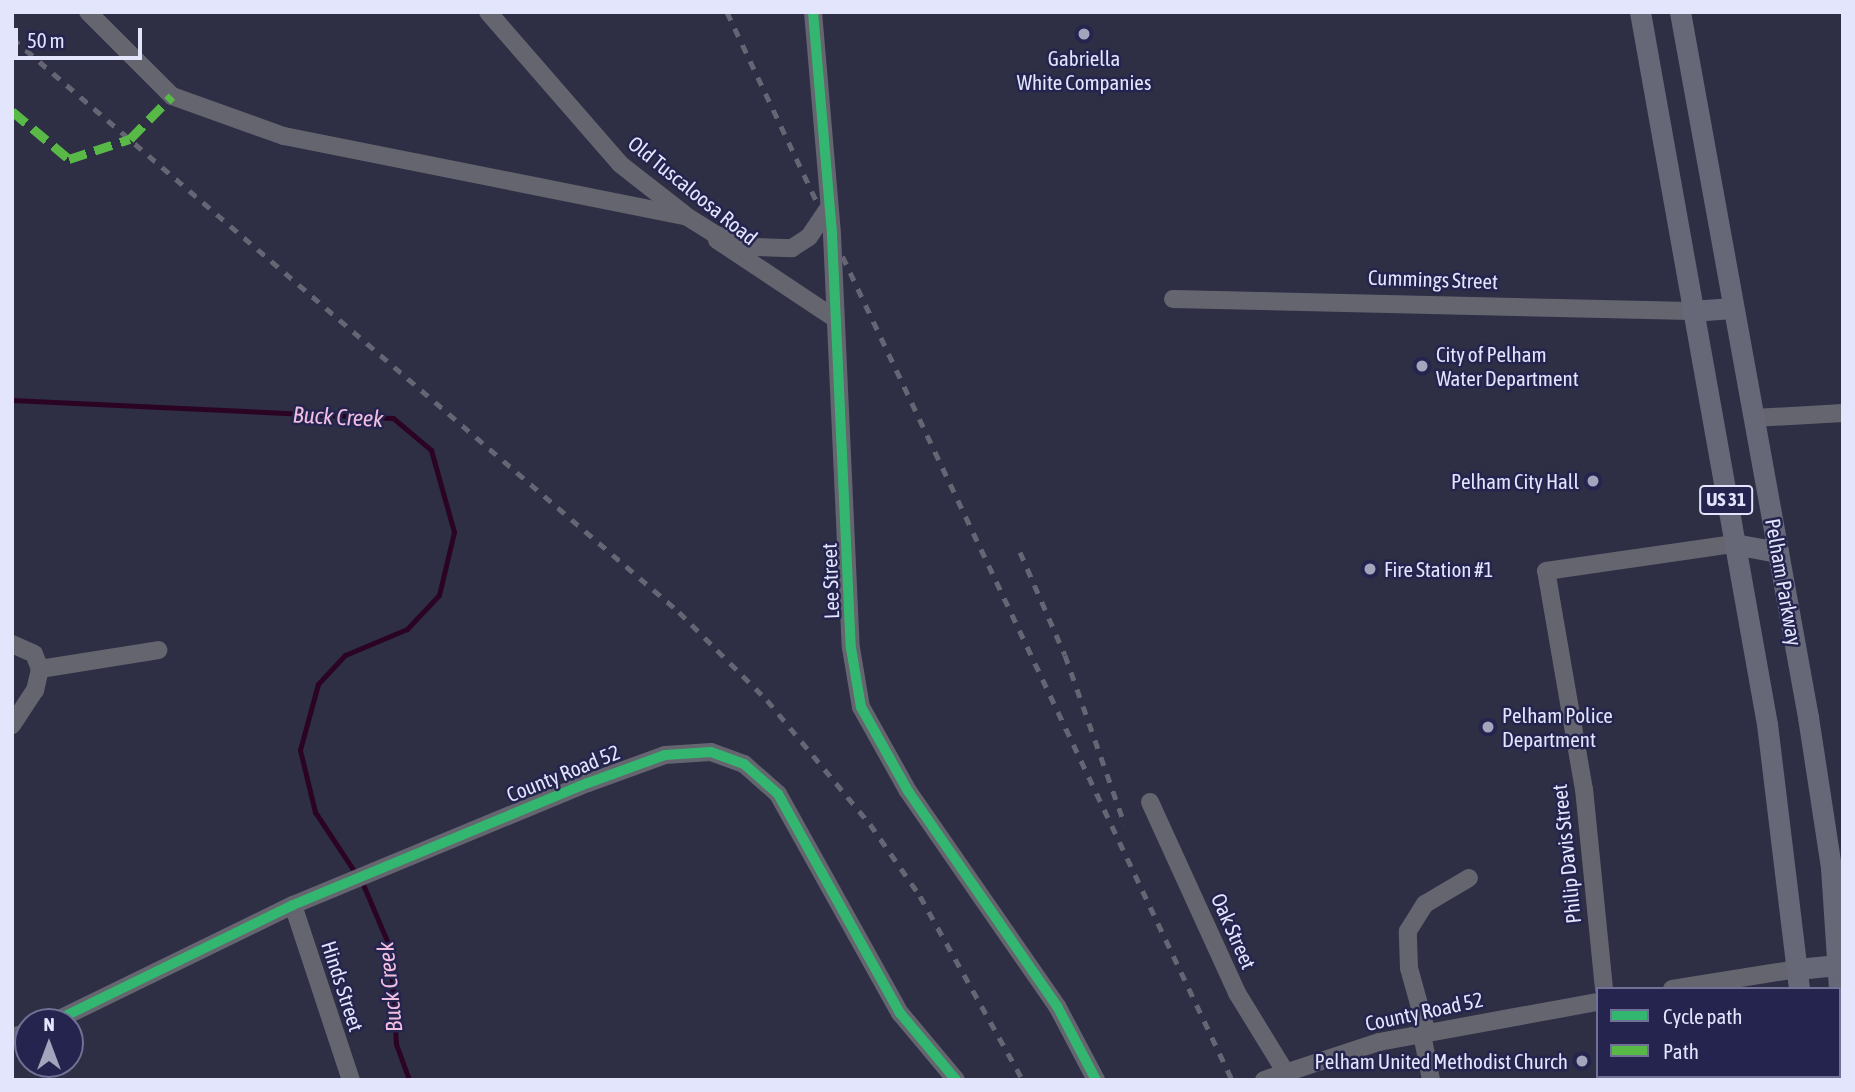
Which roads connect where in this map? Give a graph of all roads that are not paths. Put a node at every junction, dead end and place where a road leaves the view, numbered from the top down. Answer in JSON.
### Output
{"nodes":[{"id":1,"x":88,"y":12,"type":"edge"},
{"id":2,"x":488,"y":12,"type":"edge"},
{"id":3,"x":813,"y":12,"type":"edge"},
{"id":4,"x":1640,"y":12,"type":"edge"},
{"id":5,"x":1680,"y":12,"type":"edge"},
{"id":6,"x":828,"y":209,"type":"junction"},
{"id":7,"x":686,"y":216,"type":"junction"},
{"id":8,"x":1173,"y":299,"type":"dead end"},
{"id":9,"x":1734,"y":308,"type":"junction"},
{"id":10,"x":1691,"y":311,"type":"junction"},
{"id":11,"x":833,"y":317,"type":"junction"},
{"id":12,"x":1843,"y":413,"type":"edge"},
{"id":13,"x":1754,"y":418,"type":"junction"},
{"id":14,"x":1734,"y":544,"type":"junction"},
{"id":15,"x":1778,"y":552,"type":"junction"},
{"id":16,"x":12,"y":644,"type":"edge"},
{"id":17,"x":158,"y":650,"type":"dead end"},
{"id":18,"x":40,"y":669,"type":"junction"},
{"id":19,"x":12,"y":725,"type":"edge"},
{"id":20,"x":1150,"y":802,"type":"dead end"},
{"id":21,"x":1469,"y":878,"type":"dead end"},
{"id":22,"x":293,"y":905,"type":"junction"},
{"id":23,"x":1840,"y":965,"type":"edge"},
{"id":24,"x":1798,"y":979,"type":"edge"},
{"id":25,"x":1604,"y":987,"type":"edge"},
{"id":26,"x":1697,"y":987,"type":"edge"},
{"id":27,"x":1839,"y":987,"type":"edge"},
{"id":28,"x":1596,"y":1002,"type":"edge"},
{"id":29,"x":82,"y":1008,"type":"edge"},
{"id":30,"x":1841,"y":1015,"type":"edge"},
{"id":31,"x":1424,"y":1033,"type":"junction"},
{"id":32,"x":1843,"y":1041,"type":"edge"},
{"id":33,"x":1286,"y":1073,"type":"junction"},
{"id":34,"x":351,"y":1080,"type":"edge"},
{"id":35,"x":956,"y":1080,"type":"edge"},
{"id":36,"x":1096,"y":1080,"type":"edge"},
{"id":37,"x":1264,"y":1080,"type":"edge"},
{"id":38,"x":1432,"y":1080,"type":"edge"}],
"edges":[{"from":1,"to":7,"type":"street"},
{"from":2,"to":7,"type":"street","name":"Old Tuscaloosa Road"},
{"from":3,"to":6,"type":"street","name":"Lee Street"},
{"from":4,"to":10,"type":"main road","name":"Pelham Parkway","number":"US 31"},
{"from":5,"to":9,"type":"main road","name":"Pelham Parkway","number":"US 31"},
{"from":6,"to":7,"type":"street"},
{"from":6,"to":11,"type":"street","name":"Lee Street"},
{"from":7,"to":11,"type":"street","name":"Old Tuscaloosa Road"},
{"from":8,"to":10,"type":"street","name":"Cummings Street"},
{"from":9,"to":10,"type":"main road"},
{"from":9,"to":13,"type":"main road","name":"Pelham Parkway","number":"US 31"},
{"from":10,"to":14,"type":"main road","name":"Pelham Parkway","number":"US 31"},
{"from":11,"to":36,"type":"street","name":"Lee Street"},
{"from":12,"to":13,"type":"street"},
{"from":13,"to":15,"type":"main road","name":"Pelham Parkway","number":"US 31"},
{"from":14,"to":15,"type":"main road"},
{"from":14,"to":24,"type":"main road","name":"Pelham Parkway","number":"US 31"},
{"from":14,"to":25,"type":"street","name":"Philip Davis Street"},
{"from":15,"to":23,"type":"main road","name":"Pelham Parkway","number":"US 31"},
{"from":16,"to":18,"type":"street"},
{"from":17,"to":18,"type":"street"},
{"from":18,"to":19,"type":"street"},
{"from":20,"to":33,"type":"street","name":"Oak Street"},
{"from":21,"to":31,"type":"street"},
{"from":22,"to":29,"type":"street","name":"County Road 52"},
{"from":22,"to":34,"type":"street","name":"Hinds Street"},
{"from":22,"to":35,"type":"street","name":"County Road 52"},
{"from":23,"to":24,"type":"main road"},
{"from":23,"to":27,"type":"main road","name":"Pelham Parkway","number":"US 31"},
{"from":24,"to":26,"type":"street"},
{"from":28,"to":31,"type":"street","name":"County Road 52"},
{"from":30,"to":32,"type":"main road","name":"Pelham Parkway","number":"US 31"},
{"from":31,"to":33,"type":"street","name":"County Road 52"},
{"from":31,"to":38,"type":"street"},
{"from":33,"to":37,"type":"street","name":"County Road 52"}]}
